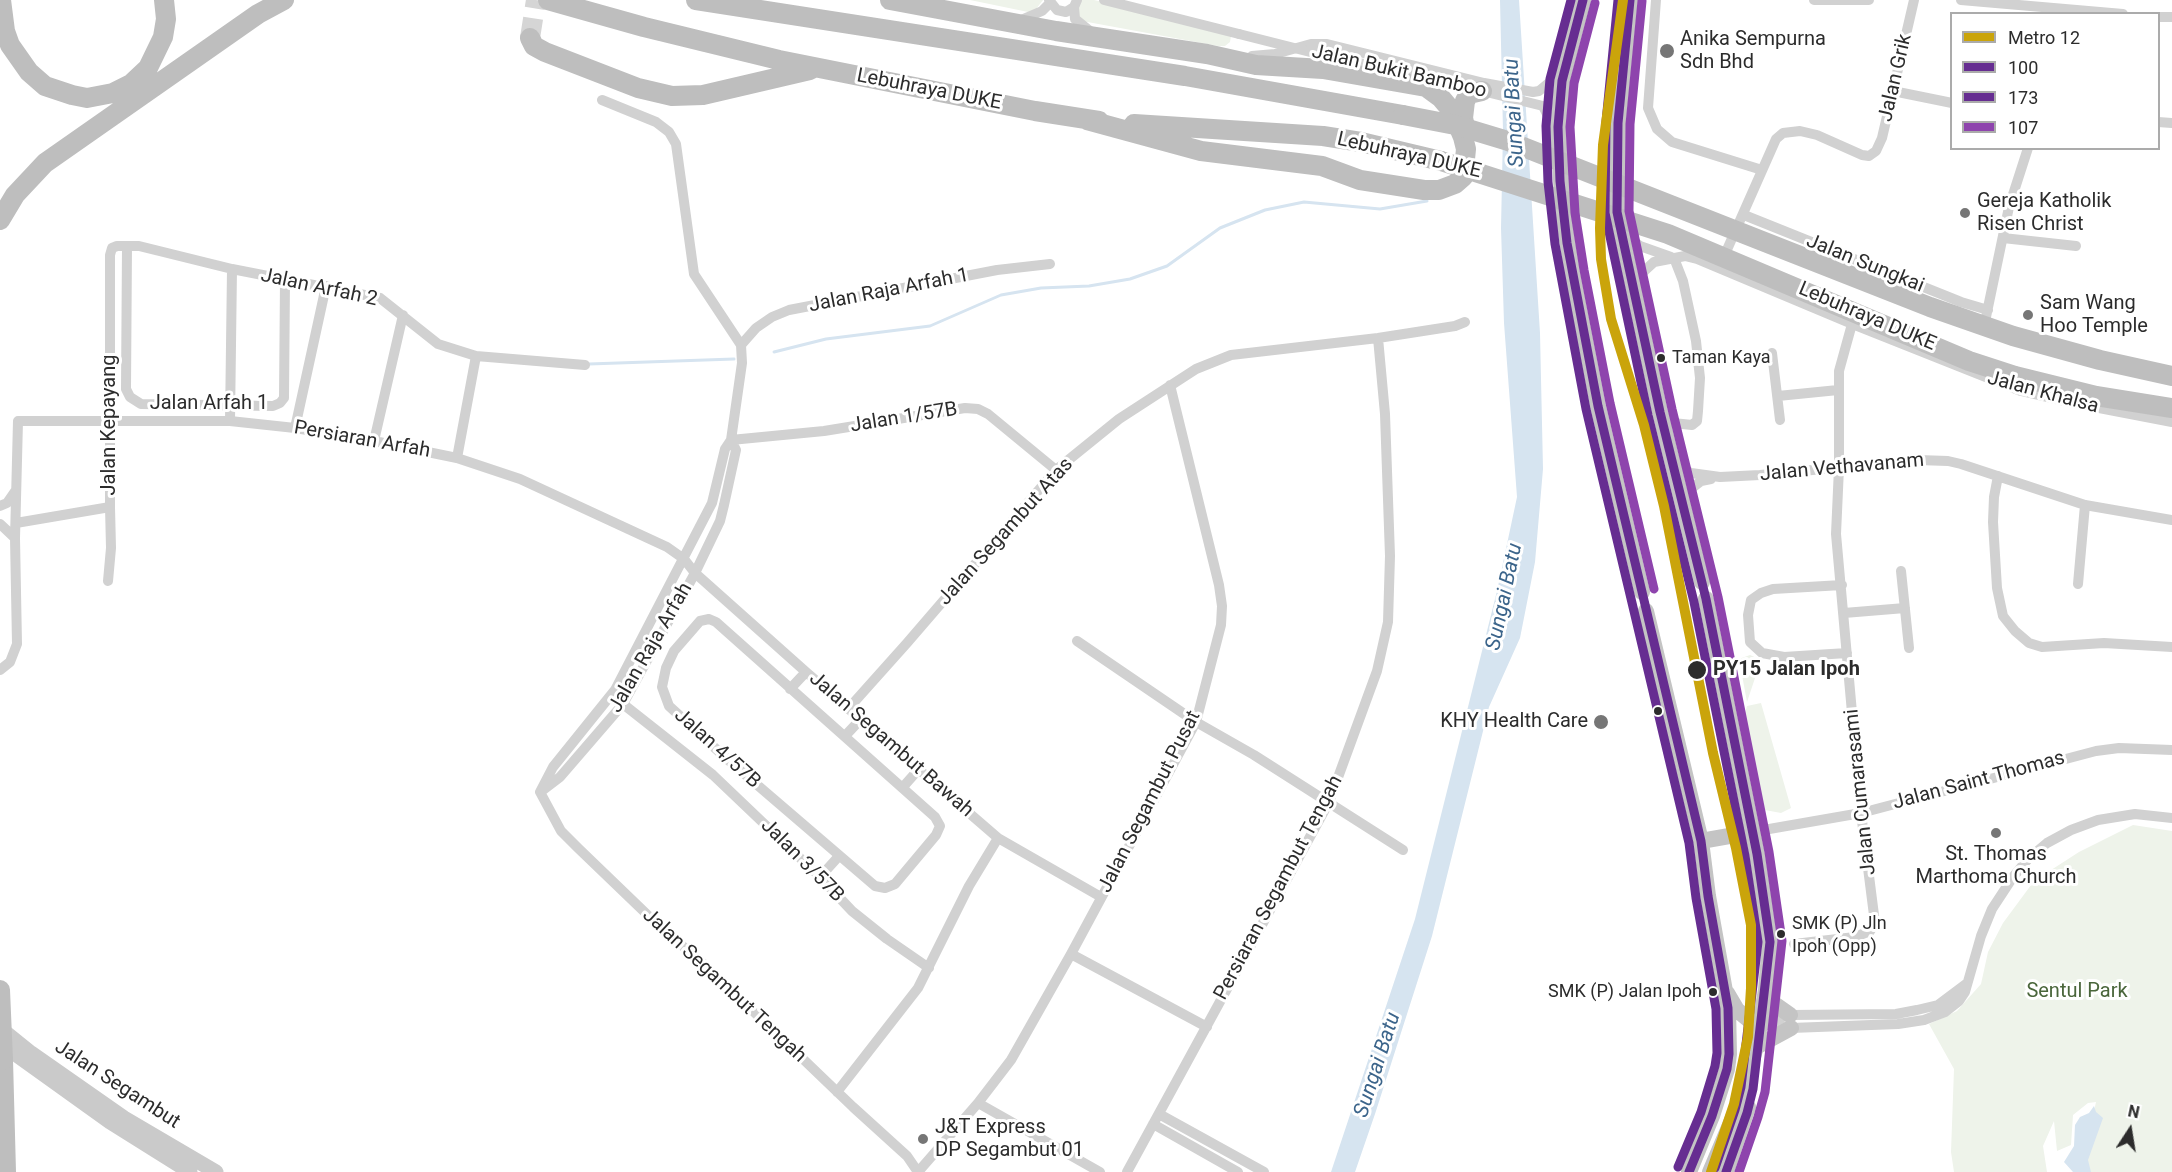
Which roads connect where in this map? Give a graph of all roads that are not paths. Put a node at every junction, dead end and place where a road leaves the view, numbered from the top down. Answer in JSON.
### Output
{"nodes":[{"id":1,"x":0,"y":0,"type":"edge"},
{"id":2,"x":164,"y":0,"type":"edge"},
{"id":3,"x":284,"y":0,"type":"edge"},
{"id":4,"x":548,"y":0,"type":"edge"},
{"id":5,"x":696,"y":0,"type":"edge"},
{"id":6,"x":785,"y":0,"type":"edge"},
{"id":7,"x":890,"y":0,"type":"edge"},
{"id":8,"x":1104,"y":0,"type":"edge"},
{"id":9,"x":1581,"y":0,"type":"edge"},
{"id":10,"x":1630,"y":0,"type":"edge"},
{"id":11,"x":1656,"y":0,"type":"edge"},
{"id":12,"x":1814,"y":0,"type":"edge"},
{"id":13,"x":1822,"y":0,"type":"edge"},
{"id":14,"x":1869,"y":0,"type":"edge"},
{"id":15,"x":1914,"y":0,"type":"edge"},
{"id":16,"x":1961,"y":0,"type":"edge"},
{"id":17,"x":1050,"y":2,"type":"edge"},
{"id":18,"x":2001,"y":2,"type":"edge"},
{"id":19,"x":1076,"y":4,"type":"edge"},
{"id":20,"x":2086,"y":12,"type":"edge"},
{"id":21,"x":1012,"y":23,"type":"junction"},
{"id":22,"x":530,"y":38,"type":"dead end"},
{"id":23,"x":1105,"y":39,"type":"junction"},
{"id":24,"x":951,"y":40,"type":"junction"},
{"id":25,"x":1207,"y":54,"type":"junction"},
{"id":26,"x":1090,"y":63,"type":"junction"},
{"id":27,"x":817,"y":68,"type":"junction"},
{"id":28,"x":1185,"y":76,"type":"junction"},
{"id":29,"x":1483,"y":87,"type":"junction"},
{"id":30,"x":1893,"y":91,"type":"junction"},
{"id":31,"x":602,"y":100,"type":"dead end"},
{"id":32,"x":1950,"y":103,"type":"edge"},
{"id":33,"x":1452,"y":111,"type":"junction"},
{"id":34,"x":1087,"y":120,"type":"junction"},
{"id":35,"x":2027,"y":150,"type":"edge"},
{"id":36,"x":1617,"y":165,"type":"junction"},
{"id":37,"x":1762,"y":170,"type":"junction"},
{"id":38,"x":1463,"y":177,"type":"junction"},
{"id":39,"x":1563,"y":214,"type":"junction"},
{"id":40,"x":1742,"y":219,"type":"junction"},
{"id":41,"x":0,"y":220,"type":"edge"},
{"id":42,"x":1621,"y":232,"type":"junction"},
{"id":43,"x":2003,"y":238,"type":"junction"},
{"id":44,"x":127,"y":246,"type":"junction"},
{"id":45,"x":2076,"y":246,"type":"dead end"},
{"id":46,"x":112,"y":248,"type":"joint"},
{"id":47,"x":1674,"y":258,"type":"junction"},
{"id":48,"x":1050,"y":264,"type":"dead end"},
{"id":49,"x":1719,"y":267,"type":"junction"},
{"id":50,"x":232,"y":269,"type":"junction"},
{"id":51,"x":285,"y":280,"type":"junction"},
{"id":52,"x":326,"y":286,"type":"junction"},
{"id":53,"x":1634,"y":297,"type":"junction"},
{"id":54,"x":1987,"y":314,"type":"junction"},
{"id":55,"x":403,"y":315,"type":"junction"},
{"id":56,"x":1465,"y":322,"type":"dead end"},
{"id":57,"x":1852,"y":324,"type":"junction"},
{"id":58,"x":1378,"y":338,"type":"junction"},
{"id":59,"x":741,"y":345,"type":"junction"},
{"id":60,"x":1772,"y":353,"type":"dead end"},
{"id":61,"x":476,"y":356,"type":"junction"},
{"id":62,"x":585,"y":365,"type":"dead end"},
{"id":63,"x":2172,"y":376,"type":"edge"},
{"id":64,"x":1170,"y":386,"type":"junction"},
{"id":65,"x":1838,"y":390,"type":"junction"},
{"id":66,"x":1778,"y":396,"type":"junction"},
{"id":67,"x":230,"y":404,"type":"junction"},
{"id":68,"x":2172,"y":408,"type":"edge"},
{"id":69,"x":1660,"y":412,"type":"junction"},
{"id":70,"x":109,"y":419,"type":"junction"},
{"id":71,"x":1780,"y":420,"type":"dead end"},
{"id":72,"x":230,"y":421,"type":"junction"},
{"id":73,"x":2172,"y":422,"type":"edge"},
{"id":74,"x":295,"y":428,"type":"junction"},
{"id":75,"x":731,"y":440,"type":"junction"},
{"id":76,"x":374,"y":441,"type":"junction"},
{"id":77,"x":1669,"y":450,"type":"junction"},
{"id":78,"x":456,"y":458,"type":"junction"},
{"id":79,"x":1839,"y":468,"type":"junction"},
{"id":80,"x":1056,"y":470,"type":"junction"},
{"id":81,"x":1998,"y":476,"type":"junction"},
{"id":82,"x":1720,"y":477,"type":"junction"},
{"id":83,"x":17,"y":490,"type":"junction"},
{"id":84,"x":2085,"y":505,"type":"junction"},
{"id":85,"x":0,"y":506,"type":"edge"},
{"id":86,"x":110,"y":507,"type":"junction"},
{"id":87,"x":1685,"y":511,"type":"junction"},
{"id":88,"x":2172,"y":520,"type":"edge"},
{"id":89,"x":16,"y":522,"type":"junction"},
{"id":90,"x":0,"y":524,"type":"edge"},
{"id":91,"x":15,"y":538,"type":"junction"},
{"id":92,"x":684,"y":559,"type":"junction"},
{"id":93,"x":1901,"y":571,"type":"dead end"},
{"id":94,"x":695,"y":573,"type":"junction"},
{"id":95,"x":108,"y":581,"type":"dead end"},
{"id":96,"x":1702,"y":582,"type":"dead end"},
{"id":97,"x":2078,"y":584,"type":"dead end"},
{"id":98,"x":1842,"y":585,"type":"junction"},
{"id":99,"x":1642,"y":592,"type":"dead end"},
{"id":100,"x":1706,"y":599,"type":"dead end"},
{"id":101,"x":1905,"y":608,"type":"junction"},
{"id":102,"x":1646,"y":611,"type":"dead end"},
{"id":103,"x":1844,"y":613,"type":"junction"},
{"id":104,"x":1077,"y":640,"type":"dead end"},
{"id":105,"x":2172,"y":647,"type":"edge"},
{"id":106,"x":1909,"y":648,"type":"dead end"},
{"id":107,"x":1847,"y":653,"type":"junction"},
{"id":108,"x":0,"y":670,"type":"edge"},
{"id":109,"x":806,"y":672,"type":"junction"},
{"id":110,"x":790,"y":690,"type":"junction"},
{"id":111,"x":623,"y":704,"type":"junction"},
{"id":112,"x":848,"y":709,"type":"junction"},
{"id":113,"x":860,"y":720,"type":"junction"},
{"id":114,"x":1196,"y":722,"type":"junction"},
{"id":115,"x":845,"y":736,"type":"junction"},
{"id":116,"x":2172,"y":750,"type":"edge"},
{"id":117,"x":727,"y":759,"type":"junction"},
{"id":118,"x":918,"y":770,"type":"junction"},
{"id":119,"x":713,"y":775,"type":"junction"},
{"id":120,"x":903,"y":787,"type":"junction"},
{"id":121,"x":540,"y":792,"type":"junction"},
{"id":122,"x":1329,"y":802,"type":"junction"},
{"id":123,"x":1861,"y":813,"type":"junction"},
{"id":124,"x":2172,"y":818,"type":"edge"},
{"id":125,"x":1752,"y":832,"type":"junction"},
{"id":126,"x":998,"y":838,"type":"junction"},
{"id":127,"x":1701,"y":841,"type":"junction"},
{"id":128,"x":1403,"y":850,"type":"dead end"},
{"id":129,"x":839,"y":856,"type":"junction"},
{"id":130,"x":820,"y":877,"type":"junction"},
{"id":131,"x":1101,"y":897,"type":"junction"},
{"id":132,"x":1794,"y":944,"type":"dead end"},
{"id":133,"x":1071,"y":954,"type":"junction"},
{"id":134,"x":929,"y":968,"type":"junction"},
{"id":135,"x":1722,"y":986,"type":"junction"},
{"id":136,"x":0,"y":990,"type":"edge"},
{"id":137,"x":1766,"y":990,"type":"junction"},
{"id":138,"x":1791,"y":1021,"type":"junction"},
{"id":139,"x":1760,"y":1024,"type":"junction"},
{"id":140,"x":1207,"y":1027,"type":"junction"},
{"id":141,"x":0,"y":1028,"type":"edge"},
{"id":142,"x":1756,"y":1047,"type":"junction"},
{"id":143,"x":2,"y":1052,"type":"edge"},
{"id":144,"x":1729,"y":1054,"type":"junction"},
{"id":145,"x":837,"y":1092,"type":"junction"},
{"id":146,"x":978,"y":1103,"type":"junction"},
{"id":147,"x":1156,"y":1119,"type":"junction"},
{"id":148,"x":6,"y":1172,"type":"edge"},
{"id":149,"x":190,"y":1172,"type":"edge"},
{"id":150,"x":216,"y":1172,"type":"edge"},
{"id":151,"x":918,"y":1172,"type":"edge"},
{"id":152,"x":1100,"y":1172,"type":"edge"},
{"id":153,"x":1127,"y":1172,"type":"edge"},
{"id":154,"x":1238,"y":1172,"type":"edge"},
{"id":155,"x":1264,"y":1172,"type":"edge"},
{"id":156,"x":1689,"y":1172,"type":"edge"},
{"id":157,"x":1710,"y":1172,"type":"edge"},
{"id":158,"x":1726,"y":1172,"type":"edge"}],
"edges":[{"from":1,"to":2,"type":"highway"},
{"from":3,"to":41,"type":"highway"},
{"from":4,"to":27,"type":"highway","name":"Lebuhraya DUKE"},
{"from":5,"to":24,"type":"highway","name":"Lebuhraya DUKE"},
{"from":6,"to":24,"type":"highway"},
{"from":7,"to":21,"type":"highway"},
{"from":8,"to":29,"type":"street","name":"Jalan Bukit Bamboo","bridge":true},
{"from":9,"to":29,"type":"street","name":"Jalan Bukit Bamboo"},
{"from":9,"to":39,"type":"main road"},
{"from":10,"to":36,"type":"main road"},
{"from":11,"to":37,"type":"street"},
{"from":12,"to":13,"type":"street"},
{"from":13,"to":14,"type":"street"},
{"from":15,"to":30,"type":"street","name":"Jalan Grik"},
{"from":16,"to":18,"type":"street"},
{"from":17,"to":19,"type":"street"},
{"from":17,"to":21,"type":"street"},
{"from":18,"to":20,"type":"street"},
{"from":19,"to":23,"type":"street"},
{"from":21,"to":23,"type":"highway"},
{"from":21,"to":26,"type":"highway"},
{"from":22,"to":27,"type":"highway"},
{"from":23,"to":25,"type":"highway"},
{"from":24,"to":26,"type":"highway","name":"Lebuhraya DUKE"},
{"from":25,"to":29,"type":"street","name":"Jalan Bukit Bamboo"},
{"from":25,"to":33,"type":"highway"},
{"from":26,"to":28,"type":"highway","name":"Lebuhraya DUKE"},
{"from":27,"to":34,"type":"highway","name":"Lebuhraya DUKE"},
{"from":28,"to":33,"type":"highway"},
{"from":28,"to":63,"type":"highway","name":"Lebuhraya DUKE","bridge":true},
{"from":29,"to":38,"type":"highway"},
{"from":29,"to":39,"type":"street","name":"Jalan Bukit Bamboo"},
{"from":30,"to":32,"type":"street"},
{"from":30,"to":37,"type":"street","name":"Jalan Grik"},
{"from":31,"to":59,"type":"street"},
{"from":33,"to":38,"type":"highway"},
{"from":34,"to":38,"type":"highway"},
{"from":34,"to":68,"type":"highway","name":"Lebuhraya DUKE","bridge":true},
{"from":35,"to":43,"type":"street"},
{"from":36,"to":40,"type":"street","name":"Jalan Sungkai"},
{"from":36,"to":42,"type":"main road"},
{"from":37,"to":40,"type":"street"},
{"from":39,"to":99,"type":"main road"},
{"from":40,"to":49,"type":"street"},
{"from":40,"to":54,"type":"street","name":"Jalan Sungkai"},
{"from":42,"to":47,"type":"street","name":"Jalan Khalsa"},
{"from":42,"to":53,"type":"main road"},
{"from":43,"to":45,"type":"street"},
{"from":43,"to":54,"type":"street"},
{"from":44,"to":46,"type":"street","name":"Jalan Arfah 2"},
{"from":44,"to":50,"type":"street","name":"Jalan Arfah 2"},
{"from":44,"to":67,"type":"street","name":"Jalan Arfah 1"},
{"from":46,"to":70,"type":"street","name":"Jalan Kepayang"},
{"from":47,"to":49,"type":"street","name":"Jalan Khalsa"},
{"from":47,"to":53,"type":"street","name":"Jalan Khalsa"},
{"from":47,"to":69,"type":"street"},
{"from":48,"to":59,"type":"street","name":"Jalan Raja Arfah 1"},
{"from":49,"to":57,"type":"street","name":"Jalan Khalsa"},
{"from":50,"to":51,"type":"street","name":"Jalan Arfah 2"},
{"from":50,"to":67,"type":"street"},
{"from":51,"to":52,"type":"street","name":"Jalan Arfah 2"},
{"from":51,"to":67,"type":"street","name":"Jalan Arfah 1"},
{"from":52,"to":55,"type":"street","name":"Jalan Arfah 2"},
{"from":52,"to":74,"type":"street"},
{"from":53,"to":69,"type":"main road"},
{"from":54,"to":63,"type":"street","name":"Jalan Sungkai"},
{"from":55,"to":61,"type":"street","name":"Jalan Arfah 2"},
{"from":55,"to":76,"type":"street"},
{"from":56,"to":58,"type":"street","name":"Jalan Segambut Atas"},
{"from":57,"to":65,"type":"street","name":"Jalan Cumarasami"},
{"from":57,"to":73,"type":"street","name":"Jalan Khalsa"},
{"from":58,"to":64,"type":"street","name":"Jalan Segambut Atas"},
{"from":58,"to":122,"type":"street","name":"Persiaran Segambut Tengah"},
{"from":59,"to":75,"type":"street","name":"Jalan Raja Arfah"},
{"from":60,"to":66,"type":"street"},
{"from":61,"to":62,"type":"street","name":"Jalan Arfah 2"},
{"from":61,"to":78,"type":"street"},
{"from":64,"to":80,"type":"street","name":"Jalan Segambut Atas"},
{"from":64,"to":114,"type":"street","name":"Jalan Segambut Pusat"},
{"from":65,"to":66,"type":"street"},
{"from":65,"to":79,"type":"street","name":"Jalan Cumarasami"},
{"from":66,"to":71,"type":"street"},
{"from":67,"to":72,"type":"street"},
{"from":69,"to":77,"type":"main road"},
{"from":70,"to":72,"type":"street","name":"Persiaran Arfah"},
{"from":70,"to":83,"type":"street","name":"Persiaran Arfah"},
{"from":70,"to":86,"type":"street","name":"Jalan Kepayang"},
{"from":72,"to":74,"type":"street","name":"Persiaran Arfah"},
{"from":74,"to":76,"type":"street","name":"Persiaran Arfah"},
{"from":75,"to":80,"type":"street","name":"Jalan 1/57B"},
{"from":75,"to":92,"type":"street","name":"Jalan Raja Arfah"},
{"from":75,"to":94,"type":"street","name":"Jalan Raja Arfah"},
{"from":76,"to":78,"type":"street","name":"Persiaran Arfah"},
{"from":77,"to":82,"type":"street"},
{"from":77,"to":87,"type":"main road"},
{"from":78,"to":92,"type":"street","name":"Persiaran Arfah"},
{"from":79,"to":81,"type":"street","name":"Jalan Vethavanam"},
{"from":79,"to":82,"type":"street","name":"Jalan Vethavanam"},
{"from":79,"to":98,"type":"street","name":"Jalan Cumarasami"},
{"from":80,"to":112,"type":"street","name":"Jalan Segambut Atas"},
{"from":81,"to":84,"type":"street","name":"Jalan Vethavanam"},
{"from":81,"to":105,"type":"street"},
{"from":82,"to":87,"type":"street"},
{"from":83,"to":85,"type":"street"},
{"from":83,"to":89,"type":"street"},
{"from":84,"to":88,"type":"street","name":"Jalan Vethavanam"},
{"from":84,"to":97,"type":"street"},
{"from":86,"to":89,"type":"street","name":"Jalan Kepayang"},
{"from":86,"to":95,"type":"street"},
{"from":87,"to":96,"type":"main road"},
{"from":89,"to":91,"type":"street"},
{"from":90,"to":91,"type":"street"},
{"from":91,"to":108,"type":"street"},
{"from":92,"to":94,"type":"street","name":"Persiaran Arfah"},
{"from":92,"to":121,"type":"street","name":"Jalan Raja Arfah"},
{"from":93,"to":101,"type":"street"},
{"from":94,"to":109,"type":"street","name":"Jalan Segambut Bawah"},
{"from":94,"to":111,"type":"street","name":"Jalan Raja Arfah"},
{"from":98,"to":103,"type":"street","name":"Jalan Cumarasami"},
{"from":98,"to":107,"type":"street"},
{"from":100,"to":125,"type":"main road"},
{"from":101,"to":103,"type":"street"},
{"from":101,"to":106,"type":"street"},
{"from":102,"to":127,"type":"main road"},
{"from":103,"to":107,"type":"street","name":"Jalan Cumarasami"},
{"from":104,"to":114,"type":"street"},
{"from":107,"to":123,"type":"street","name":"Jalan Cumarasami"},
{"from":109,"to":110,"type":"street"},
{"from":109,"to":112,"type":"street","name":"Jalan Segambut Bawah"},
{"from":110,"to":115,"type":"street","name":"Jalan 4/57B"},
{"from":110,"to":117,"type":"street","name":"Jalan 4/57B"},
{"from":111,"to":119,"type":"street","name":"Jalan 3/57B"},
{"from":111,"to":121,"type":"street","name":"Jalan Raja Arfah"},
{"from":112,"to":113,"type":"street","name":"Jalan Segambut Bawah"},
{"from":113,"to":115,"type":"street"},
{"from":113,"to":118,"type":"street","name":"Jalan Segambut Bawah"},
{"from":114,"to":122,"type":"street"},
{"from":114,"to":131,"type":"street","name":"Jalan Segambut Pusat"},
{"from":115,"to":120,"type":"street","name":"Jalan 4/57B"},
{"from":116,"to":123,"type":"street","name":"Jalan Saint Thomas"},
{"from":117,"to":119,"type":"street"},
{"from":117,"to":129,"type":"street","name":"Jalan 4/57B"},
{"from":118,"to":120,"type":"street"},
{"from":118,"to":126,"type":"street","name":"Jalan Segambut Bawah"},
{"from":119,"to":130,"type":"street","name":"Jalan 3/57B"},
{"from":120,"to":129,"type":"street","name":"Jalan 4/57B"},
{"from":121,"to":145,"type":"street","name":"Jalan Segambut Tengah"},
{"from":122,"to":128,"type":"street"},
{"from":122,"to":140,"type":"street","name":"Persiaran Segambut Tengah"},
{"from":123,"to":125,"type":"street","name":"Jalan Saint Thomas"},
{"from":123,"to":132,"type":"street","name":"Jalan Cumarasami"},
{"from":124,"to":138,"type":"street"},
{"from":125,"to":127,"type":"main road"},
{"from":125,"to":137,"type":"main road"},
{"from":126,"to":131,"type":"street","name":"Jalan Segambut Bawah"},
{"from":126,"to":134,"type":"street"},
{"from":127,"to":135,"type":"main road"},
{"from":129,"to":130,"type":"street"},
{"from":130,"to":134,"type":"street","name":"Jalan 3/57B"},
{"from":131,"to":133,"type":"street","name":"Jalan Segambut Pusat"},
{"from":133,"to":140,"type":"street"},
{"from":133,"to":146,"type":"street","name":"Jalan Segambut Pusat"},
{"from":134,"to":145,"type":"street"},
{"from":135,"to":139,"type":"main road"},
{"from":135,"to":144,"type":"main road"},
{"from":136,"to":143,"type":"highway","bridge":true},
{"from":137,"to":138,"type":"main road"},
{"from":137,"to":139,"type":"main road"},
{"from":138,"to":139,"type":"street"},
{"from":138,"to":142,"type":"main road"},
{"from":139,"to":142,"type":"main road"},
{"from":139,"to":144,"type":"main road"},
{"from":140,"to":147,"type":"street","name":"Persiaran Segambut Tengah"},
{"from":141,"to":150,"type":"main road","name":"Jalan Segambut"},
{"from":142,"to":157,"type":"main road"},
{"from":142,"to":158,"type":"main road"},
{"from":143,"to":148,"type":"highway"},
{"from":143,"to":149,"type":"main road","name":"Jalan Segambut"},
{"from":144,"to":156,"type":"main road"},
{"from":145,"to":151,"type":"street","name":"Jalan Segambut Tengah"},
{"from":146,"to":151,"type":"street","name":"Jalan Segambut Pusat"},
{"from":146,"to":152,"type":"street"},
{"from":147,"to":153,"type":"street","name":"Persiaran Segambut Tengah"},
{"from":147,"to":154,"type":"street"},
{"from":147,"to":155,"type":"street"}]}
